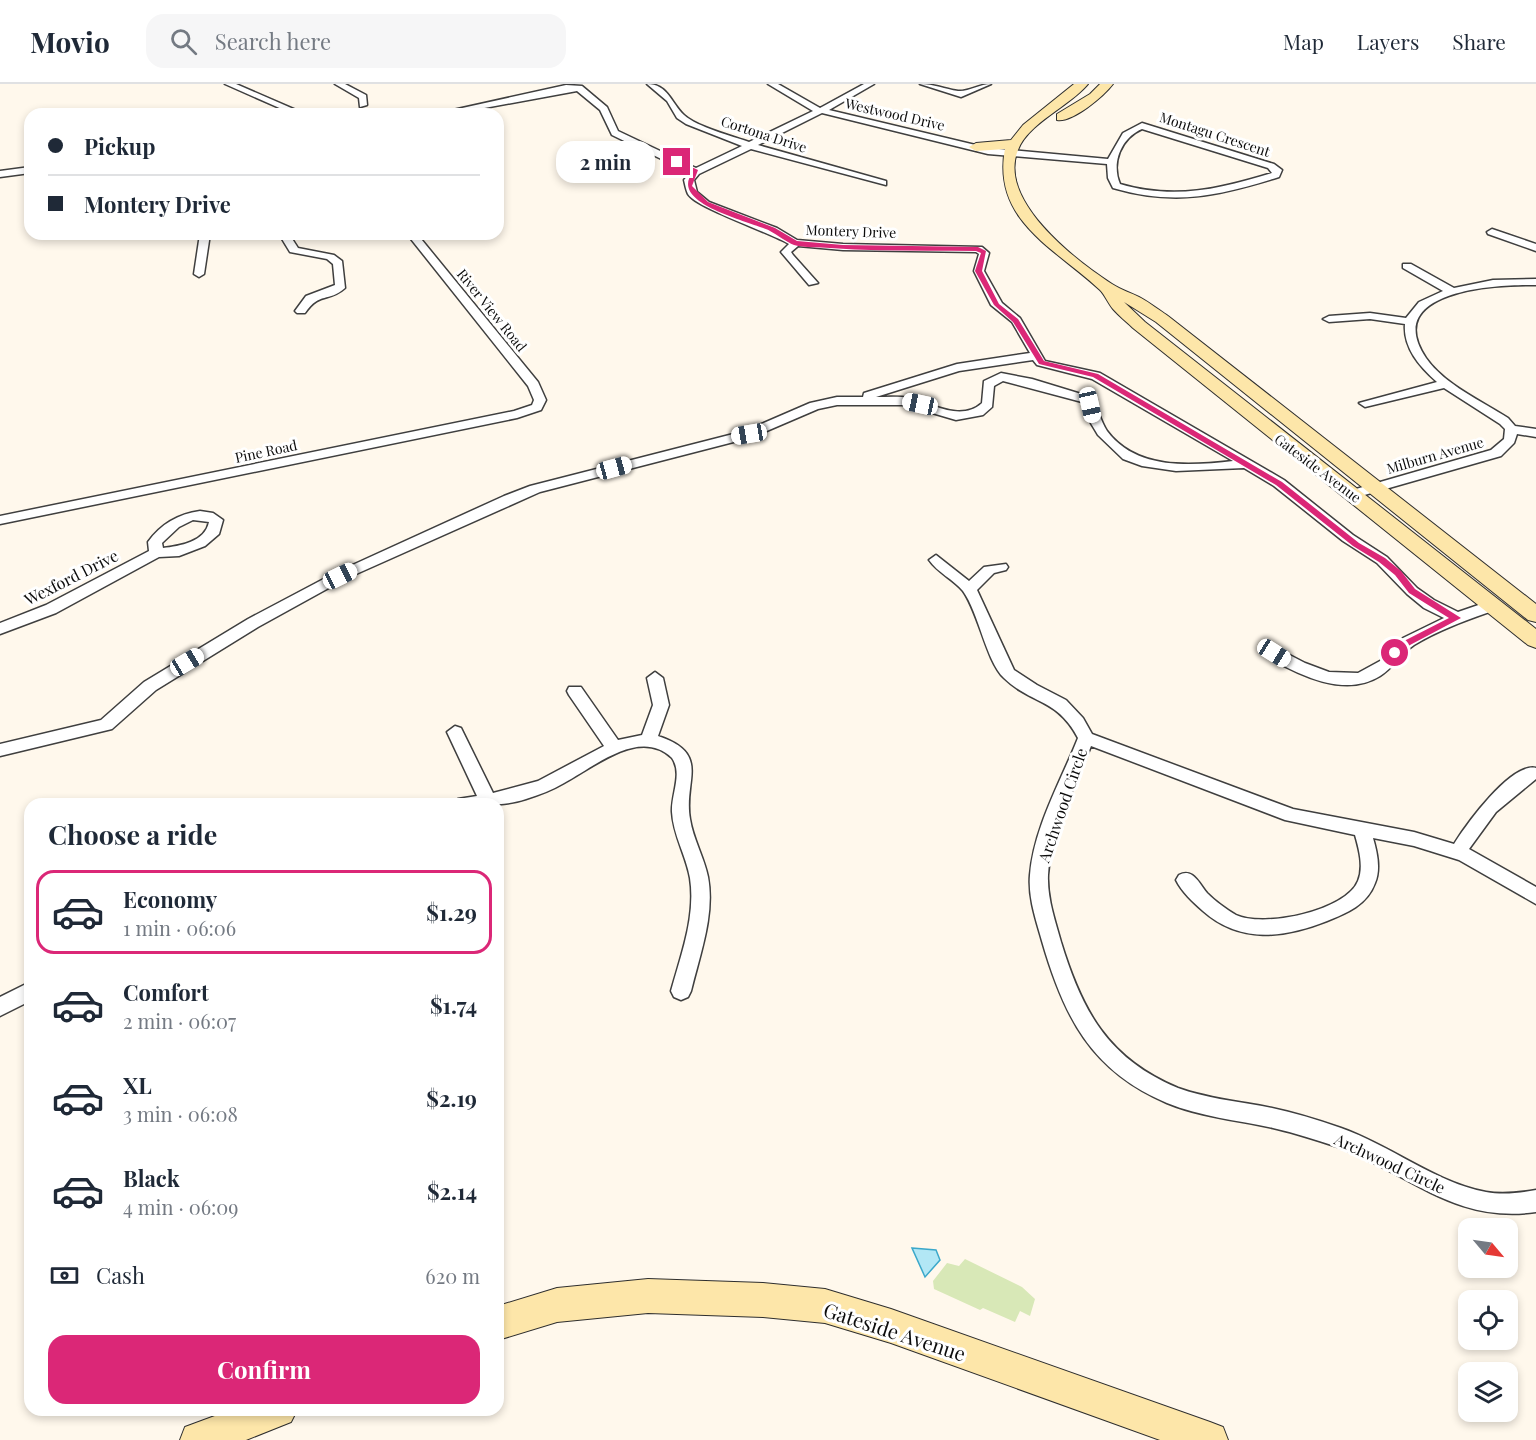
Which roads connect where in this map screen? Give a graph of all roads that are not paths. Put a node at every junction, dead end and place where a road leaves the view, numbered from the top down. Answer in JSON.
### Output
{"nodes":[{"id":1,"x":229,"y":84,"type":"edge"},
{"id":2,"x":339,"y":84,"type":"edge"},
{"id":3,"x":651,"y":84,"type":"edge"},
{"id":4,"x":772,"y":84,"type":"edge"},
{"id":5,"x":870,"y":84,"type":"edge"},
{"id":6,"x":924,"y":84,"type":"edge"},
{"id":7,"x":987,"y":84,"type":"edge"},
{"id":8,"x":1082,"y":84,"type":"edge"},
{"id":9,"x":1107,"y":84,"type":"edge"},
{"id":10,"x":363,"y":105,"type":"dead end"},
{"id":11,"x":286,"y":108,"type":"edge"},
{"id":12,"x":468,"y":108,"type":"edge"},
{"id":13,"x":822,"y":110,"type":"junction"},
{"id":14,"x":751,"y":146,"type":"junction"},
{"id":15,"x":976,"y":147,"type":"joint"},
{"id":16,"x":1012,"y":154,"type":"junction"},
{"id":17,"x":1112,"y":162,"type":"junction"},
{"id":18,"x":24,"y":171,"type":"edge"},
{"id":19,"x":696,"y":172,"type":"junction"},
{"id":20,"x":0,"y":174,"type":"edge"},
{"id":21,"x":884,"y":183,"type":"dead end"},
{"id":22,"x":1492,"y":232,"type":"dead end"},
{"id":23,"x":204,"y":240,"type":"edge"},
{"id":24,"x":287,"y":240,"type":"edge"},
{"id":25,"x":417,"y":240,"type":"edge"},
{"id":26,"x":795,"y":243,"type":"junction"},
{"id":27,"x":1536,"y":248,"type":"edge"},
{"id":28,"x":1407,"y":266,"type":"dead end"},
{"id":29,"x":199,"y":274,"type":"dead end"},
{"id":30,"x":1536,"y":282,"type":"edge"},
{"id":31,"x":813,"y":283,"type":"dead end"},
{"id":32,"x":1107,"y":288,"type":"junction"},
{"id":33,"x":1450,"y":290,"type":"junction"},
{"id":34,"x":301,"y":311,"type":"dead end"},
{"id":35,"x":1329,"y":319,"type":"dead end"},
{"id":36,"x":1411,"y":322,"type":"junction"},
{"id":37,"x":1036,"y":356,"type":"junction"},
{"id":38,"x":1445,"y":384,"type":"junction"},
{"id":39,"x":860,"y":399,"type":"junction"},
{"id":40,"x":1365,"y":403,"type":"dead end"},
{"id":41,"x":537,"y":407,"type":"joint"},
{"id":42,"x":1510,"y":429,"type":"junction"},
{"id":43,"x":1536,"y":433,"type":"edge"},
{"id":44,"x":1244,"y":464,"type":"junction"},
{"id":45,"x":1375,"y":488,"type":"junction"},
{"id":46,"x":1354,"y":494,"type":"junction"},
{"id":47,"x":0,"y":520,"type":"edge"},
{"id":48,"x":156,"y":553,"type":"dead end"},
{"id":49,"x":936,"y":560,"type":"dead end"},
{"id":50,"x":1001,"y":567,"type":"dead end"},
{"id":51,"x":969,"y":589,"type":"junction"},
{"id":52,"x":1493,"y":604,"type":"junction"},
{"id":53,"x":1536,"y":615,"type":"edge"},
{"id":54,"x":1456,"y":618,"type":"junction"},
{"id":55,"x":0,"y":629,"type":"edge"},
{"id":56,"x":1536,"y":640,"type":"edge"},
{"id":57,"x":1274,"y":653,"type":"dead end"},
{"id":58,"x":655,"y":678,"type":"dead end"},
{"id":59,"x":575,"y":692,"type":"dead end"},
{"id":60,"x":455,"y":732,"type":"dead end"},
{"id":61,"x":649,"y":738,"type":"junction"},
{"id":62,"x":1086,"y":738,"type":"junction"},
{"id":63,"x":615,"y":748,"type":"junction"},
{"id":64,"x":0,"y":750,"type":"edge"},
{"id":65,"x":1532,"y":773,"type":"dead end"},
{"id":66,"x":487,"y":798,"type":"edge"},
{"id":67,"x":499,"y":798,"type":"edge"},
{"id":68,"x":1362,"y":828,"type":"junction"},
{"id":69,"x":1458,"y":852,"type":"junction"},
{"id":70,"x":1185,"y":880,"type":"dead end"},
{"id":71,"x":1536,"y":896,"type":"edge"},
{"id":72,"x":681,"y":991,"type":"dead end"},
{"id":73,"x":24,"y":994,"type":"edge"},
{"id":74,"x":0,"y":1007,"type":"edge"},
{"id":75,"x":1536,"y":1201,"type":"edge"},
{"id":76,"x":504,"y":1321,"type":"edge"},
{"id":77,"x":263,"y":1416,"type":"edge"},
{"id":78,"x":198,"y":1440,"type":"edge"},
{"id":79,"x":1210,"y":1440,"type":"edge"}],
"edges":[{"from":1,"to":11,"type":"street"},
{"from":2,"to":10,"type":"street"},
{"from":3,"to":14,"type":"street","name":"Cortona Drive"},
{"from":4,"to":13,"type":"street","name":"Westwood Drive"},
{"from":5,"to":13,"type":"street"},
{"from":6,"to":7,"type":"street"},
{"from":8,"to":16,"type":"street"},
{"from":9,"to":16,"type":"street"},
{"from":12,"to":19,"type":"street"},
{"from":13,"to":14,"type":"street"},
{"from":13,"to":15,"type":"street","name":"Westwood Drive"},
{"from":14,"to":19,"type":"street"},
{"from":14,"to":21,"type":"street","name":"Cortona Drive"},
{"from":15,"to":16,"type":"street"},
{"from":16,"to":17,"type":"street"},
{"from":16,"to":32,"type":"street","name":"Gateside Avenue"},
{"from":17,"to":17,"type":"street","name":"Montagu Crescent"},
{"from":18,"to":20,"type":"street"},
{"from":19,"to":26,"type":"street","name":"Montery Drive"},
{"from":22,"to":27,"type":"street"},
{"from":23,"to":29,"type":"street"},
{"from":24,"to":34,"type":"street"},
{"from":25,"to":41,"type":"street","name":"River View Road"},
{"from":26,"to":31,"type":"street"},
{"from":26,"to":37,"type":"street","name":"Montery Drive"},
{"from":28,"to":33,"type":"street"},
{"from":30,"to":33,"type":"street"},
{"from":32,"to":45,"type":"street","name":"Gateside Avenue"},
{"from":32,"to":46,"type":"street","name":"Gateside Avenue"},
{"from":33,"to":36,"type":"street"},
{"from":35,"to":36,"type":"street"},
{"from":36,"to":38,"type":"street"},
{"from":37,"to":39,"type":"street"},
{"from":37,"to":44,"type":"street"},
{"from":38,"to":40,"type":"street"},
{"from":38,"to":42,"type":"street"},
{"from":39,"to":44,"type":"street"},
{"from":39,"to":64,"type":"street"},
{"from":41,"to":47,"type":"street","name":"Pine Road"},
{"from":42,"to":43,"type":"street"},
{"from":42,"to":45,"type":"street","name":"Milburn Avenue"},
{"from":44,"to":54,"type":"street"},
{"from":45,"to":46,"type":"street","name":"Milburn Avenue"},
{"from":45,"to":53,"type":"street","name":"Gateside Avenue"},
{"from":46,"to":52,"type":"street","name":"Gateside Avenue"},
{"from":48,"to":55,"type":"street","name":"Wexford Drive"},
{"from":49,"to":51,"type":"street"},
{"from":50,"to":51,"type":"street"},
{"from":51,"to":62,"type":"street"},
{"from":52,"to":54,"type":"street"},
{"from":52,"to":56,"type":"street","name":"Gateside Avenue"},
{"from":54,"to":57,"type":"street"},
{"from":58,"to":61,"type":"street"},
{"from":59,"to":63,"type":"street"},
{"from":60,"to":66,"type":"street"},
{"from":61,"to":63,"type":"street"},
{"from":61,"to":72,"type":"street"},
{"from":62,"to":68,"type":"street","name":"Archwood Circle"},
{"from":62,"to":75,"type":"street","name":"Archwood Circle"},
{"from":63,"to":67,"type":"street"},
{"from":65,"to":69,"type":"street"},
{"from":68,"to":69,"type":"street","name":"Archwood Circle"},
{"from":68,"to":70,"type":"street"},
{"from":69,"to":71,"type":"street","name":"Archwood Circle"},
{"from":73,"to":74,"type":"street"},
{"from":76,"to":79,"type":"street","name":"Gateside Avenue"},
{"from":77,"to":78,"type":"street"}]}
